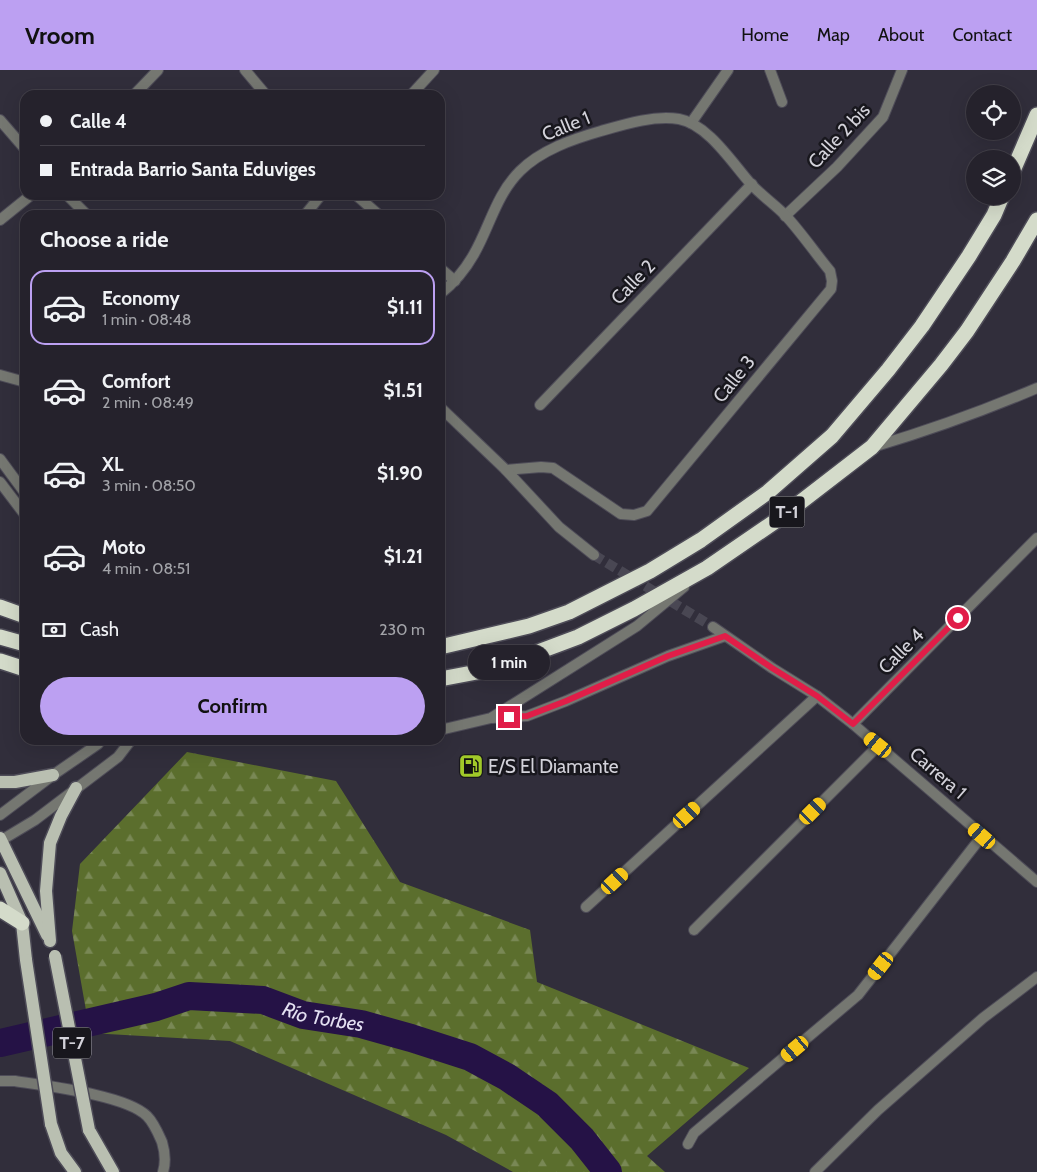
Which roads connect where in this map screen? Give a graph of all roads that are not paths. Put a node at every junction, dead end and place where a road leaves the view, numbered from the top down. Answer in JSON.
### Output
{"nodes":[{"id":1,"x":158,"y":70,"type":"edge"},
{"id":2,"x":245,"y":70,"type":"edge"},
{"id":3,"x":434,"y":70,"type":"edge"},
{"id":4,"x":728,"y":70,"type":"edge"},
{"id":5,"x":770,"y":70,"type":"edge"},
{"id":6,"x":902,"y":70,"type":"edge"},
{"id":7,"x":139,"y":90,"type":"edge"},
{"id":8,"x":262,"y":90,"type":"edge"},
{"id":9,"x":416,"y":90,"type":"edge"},
{"id":10,"x":782,"y":102,"type":"dead end"},
{"id":11,"x":1037,"y":115,"type":"edge"},
{"id":12,"x":0,"y":120,"type":"edge"},
{"id":13,"x":691,"y":123,"type":"junction"},
{"id":14,"x":20,"y":143,"type":"edge"},
{"id":15,"x":1021,"y":152,"type":"edge"},
{"id":16,"x":752,"y":184,"type":"junction"},
{"id":17,"x":25,"y":200,"type":"edge"},
{"id":18,"x":72,"y":200,"type":"edge"},
{"id":19,"x":317,"y":200,"type":"edge"},
{"id":20,"x":362,"y":200,"type":"edge"},
{"id":21,"x":998,"y":205,"type":"edge"},
{"id":22,"x":82,"y":210,"type":"edge"},
{"id":23,"x":309,"y":210,"type":"edge"},
{"id":24,"x":373,"y":210,"type":"edge"},
{"id":25,"x":785,"y":216,"type":"junction"},
{"id":26,"x":0,"y":220,"type":"edge"},
{"id":27,"x":1037,"y":220,"type":"edge"},
{"id":28,"x":445,"y":272,"type":"edge"},
{"id":29,"x":455,"y":281,"type":"junction"},
{"id":30,"x":445,"y":290,"type":"edge"},
{"id":31,"x":0,"y":375,"type":"edge"},
{"id":32,"x":20,"y":381,"type":"edge"},
{"id":33,"x":1037,"y":388,"type":"edge"},
{"id":34,"x":540,"y":405,"type":"dead end"},
{"id":35,"x":445,"y":412,"type":"edge"},
{"id":36,"x":872,"y":447,"type":"junction"},
{"id":37,"x":0,"y":459,"type":"edge"},
{"id":38,"x":506,"y":470,"type":"junction"},
{"id":39,"x":0,"y":482,"type":"edge"},
{"id":40,"x":20,"y":485,"type":"edge"},
{"id":41,"x":20,"y":508,"type":"edge"},
{"id":42,"x":1037,"y":538,"type":"edge"},
{"id":43,"x":594,"y":554,"type":"tunnel mouth"},
{"id":44,"x":707,"y":568,"type":"junction"},
{"id":45,"x":0,"y":607,"type":"edge"},
{"id":46,"x":20,"y":614,"type":"edge"},
{"id":47,"x":713,"y":627,"type":"tunnel mouth"},
{"id":48,"x":725,"y":636,"type":"junction"},
{"id":49,"x":0,"y":637,"type":"edge"},
{"id":50,"x":20,"y":643,"type":"edge"},
{"id":51,"x":445,"y":646,"type":"edge"},
{"id":52,"x":3,"y":663,"type":"edge"},
{"id":53,"x":20,"y":668,"type":"edge"},
{"id":54,"x":445,"y":678,"type":"edge"},
{"id":55,"x":817,"y":696,"type":"junction"},
{"id":56,"x":491,"y":718,"type":"junction"},
{"id":57,"x":853,"y":724,"type":"junction"},
{"id":58,"x":445,"y":729,"type":"edge"},
{"id":59,"x":97,"y":745,"type":"edge"},
{"id":60,"x":127,"y":745,"type":"edge"},
{"id":61,"x":878,"y":745,"type":"junction"},
{"id":62,"x":53,"y":775,"type":"junction"},
{"id":63,"x":0,"y":782,"type":"edge"},
{"id":64,"x":76,"y":788,"type":"junction"},
{"id":65,"x":0,"y":816,"type":"edge"},
{"id":66,"x":982,"y":836,"type":"junction"},
{"id":67,"x":0,"y":840,"type":"edge"},
{"id":68,"x":0,"y":873,"type":"edge"},
{"id":69,"x":1037,"y":882,"type":"edge"},
{"id":70,"x":586,"y":907,"type":"dead end"},
{"id":71,"x":0,"y":909,"type":"edge"},
{"id":72,"x":22,"y":923,"type":"junction"},
{"id":73,"x":694,"y":930,"type":"dead end"},
{"id":74,"x":50,"y":941,"type":"junction"},
{"id":75,"x":1037,"y":977,"type":"edge"},
{"id":76,"x":0,"y":1081,"type":"edge"},
{"id":77,"x":688,"y":1144,"type":"dead end"},
{"id":78,"x":75,"y":1172,"type":"edge"},
{"id":79,"x":113,"y":1172,"type":"edge"},
{"id":80,"x":163,"y":1172,"type":"edge"},
{"id":81,"x":815,"y":1172,"type":"edge"}],
"edges":[{"from":1,"to":7,"type":"street"},
{"from":2,"to":8,"type":"street"},
{"from":3,"to":9,"type":"street"},
{"from":4,"to":13,"type":"street"},
{"from":5,"to":10,"type":"street"},
{"from":6,"to":25,"type":"street","name":"Calle 2 bis"},
{"from":11,"to":15,"type":"highway"},
{"from":12,"to":14,"type":"street"},
{"from":13,"to":16,"type":"street","name":"Calle 1"},
{"from":13,"to":29,"type":"street","name":"Calle 1"},
{"from":16,"to":25,"type":"street","name":"Calle 3"},
{"from":16,"to":34,"type":"street","name":"Calle 2"},
{"from":17,"to":26,"type":"street"},
{"from":18,"to":22,"type":"street"},
{"from":19,"to":23,"type":"street"},
{"from":20,"to":24,"type":"street"},
{"from":21,"to":51,"type":"highway","number":"T-1"},
{"from":25,"to":38,"type":"street","name":"Calle 3"},
{"from":27,"to":36,"type":"highway","number":"T-1"},
{"from":28,"to":29,"type":"street"},
{"from":29,"to":30,"type":"street","name":"Calle 1"},
{"from":31,"to":32,"type":"street"},
{"from":33,"to":36,"type":"street"},
{"from":35,"to":38,"type":"street"},
{"from":36,"to":44,"type":"highway","number":"T-1"},
{"from":37,"to":40,"type":"street"},
{"from":38,"to":43,"type":"street"},
{"from":39,"to":41,"type":"street"},
{"from":42,"to":57,"type":"street","name":"Calle 4"},
{"from":44,"to":54,"type":"highway","number":"T-1"},
{"from":44,"to":56,"type":"street"},
{"from":45,"to":46,"type":"highway"},
{"from":47,"to":48,"type":"street","name":"Carrera 1"},
{"from":48,"to":55,"type":"street","name":"Carrera 1"},
{"from":48,"to":56,"type":"street"},
{"from":49,"to":50,"type":"highway"},
{"from":52,"to":53,"type":"highway"},
{"from":55,"to":57,"type":"street","name":"Carrera 1"},
{"from":55,"to":70,"type":"street"},
{"from":56,"to":58,"type":"street"},
{"from":57,"to":61,"type":"street","name":"Carrera 1"},
{"from":59,"to":62,"type":"street"},
{"from":60,"to":64,"type":"street"},
{"from":61,"to":66,"type":"street","name":"Carrera 1"},
{"from":61,"to":73,"type":"street"},
{"from":62,"to":63,"type":"main road"},
{"from":62,"to":65,"type":"street"},
{"from":64,"to":67,"type":"street"},
{"from":64,"to":74,"type":"main road"},
{"from":66,"to":69,"type":"street","name":"Carrera 1"},
{"from":66,"to":77,"type":"street"},
{"from":67,"to":74,"type":"main road","number":"T-7"},
{"from":68,"to":72,"type":"main road","number":"T-7"},
{"from":71,"to":72,"type":"highway"},
{"from":72,"to":78,"type":"main road","number":"T-7","bridge":true},
{"from":74,"to":79,"type":"main road","number":"T-7","bridge":true},
{"from":75,"to":81,"type":"street"},
{"from":76,"to":80,"type":"street"}]}
